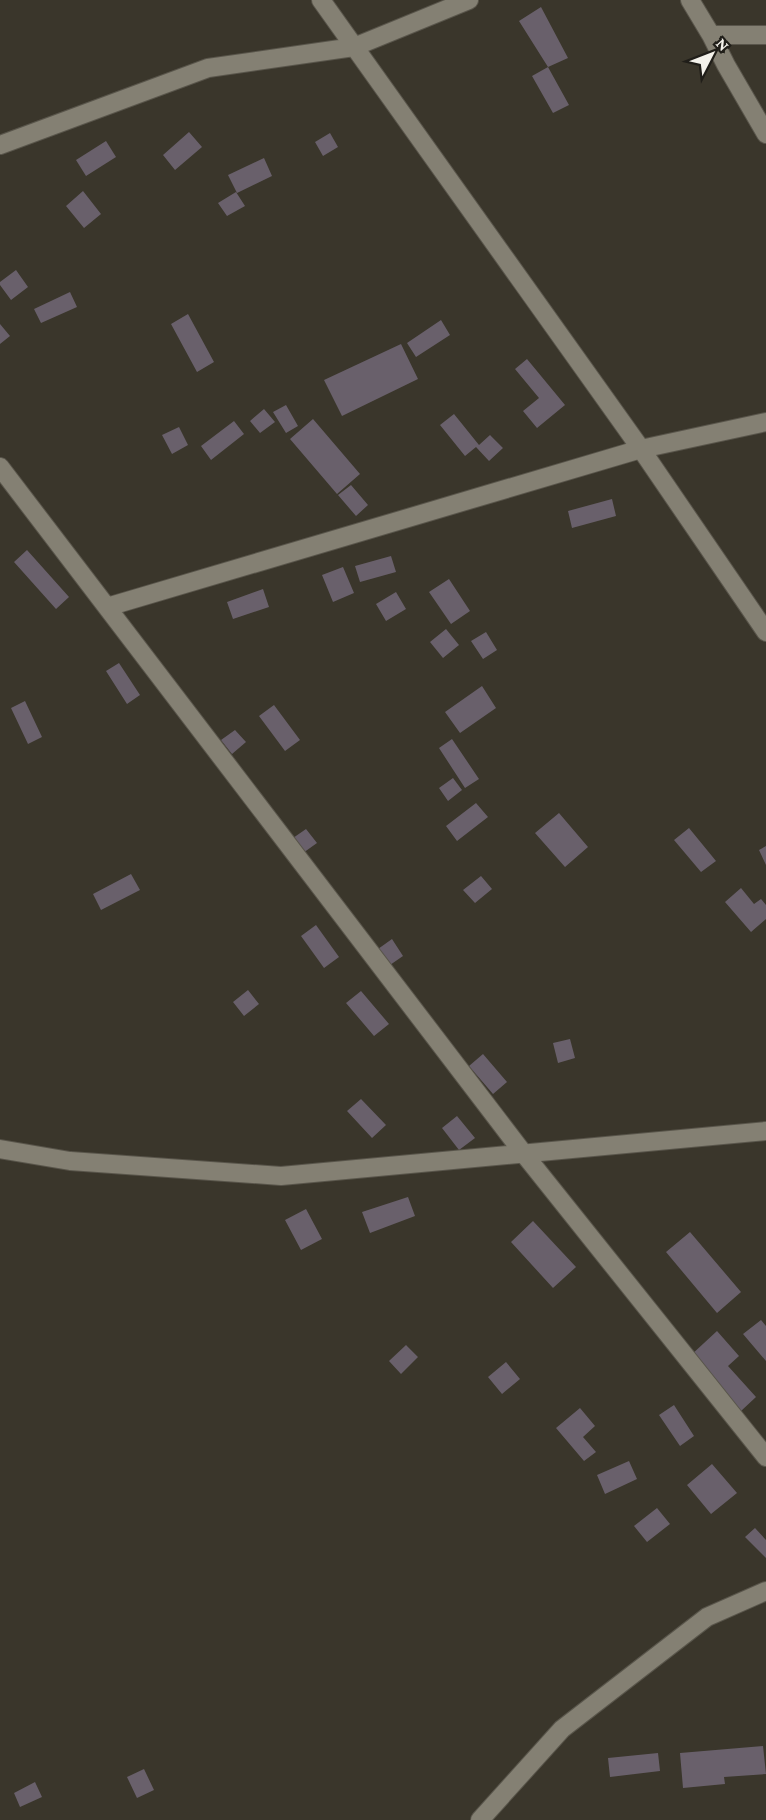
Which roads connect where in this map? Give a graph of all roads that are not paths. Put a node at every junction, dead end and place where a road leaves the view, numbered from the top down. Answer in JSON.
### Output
{"nodes":[{"id":1,"x":321,"y":0,"type":"edge"},
{"id":2,"x":469,"y":0,"type":"edge"},
{"id":3,"x":690,"y":0,"type":"edge"},
{"id":4,"x":711,"y":35,"type":"junction"},
{"id":5,"x":766,"y":35,"type":"edge"},
{"id":6,"x":354,"y":47,"type":"junction"},
{"id":7,"x":766,"y":134,"type":"edge"},
{"id":8,"x":0,"y":145,"type":"edge"},
{"id":9,"x":766,"y":422,"type":"edge"},
{"id":10,"x":640,"y":449,"type":"junction"},
{"id":11,"x":0,"y":467,"type":"edge"},
{"id":12,"x":107,"y":607,"type":"junction"},
{"id":13,"x":766,"y":632,"type":"edge"},
{"id":14,"x":766,"y":1131,"type":"edge"},
{"id":15,"x":0,"y":1149,"type":"edge"},
{"id":16,"x":524,"y":1154,"type":"junction"},
{"id":17,"x":766,"y":1457,"type":"edge"},
{"id":18,"x":766,"y":1590,"type":"edge"},
{"id":19,"x":480,"y":1820,"type":"edge"}],
"edges":[{"from":1,"to":6,"type":"street"},
{"from":2,"to":6,"type":"street"},
{"from":3,"to":4,"type":"street"},
{"from":4,"to":5,"type":"street"},
{"from":4,"to":7,"type":"street"},
{"from":6,"to":8,"type":"street"},
{"from":6,"to":10,"type":"street"},
{"from":9,"to":10,"type":"street"},
{"from":10,"to":12,"type":"street"},
{"from":10,"to":13,"type":"street"},
{"from":11,"to":12,"type":"street"},
{"from":12,"to":16,"type":"street"},
{"from":14,"to":16,"type":"street"},
{"from":15,"to":16,"type":"street"},
{"from":16,"to":17,"type":"street"},
{"from":18,"to":19,"type":"street"}]}
